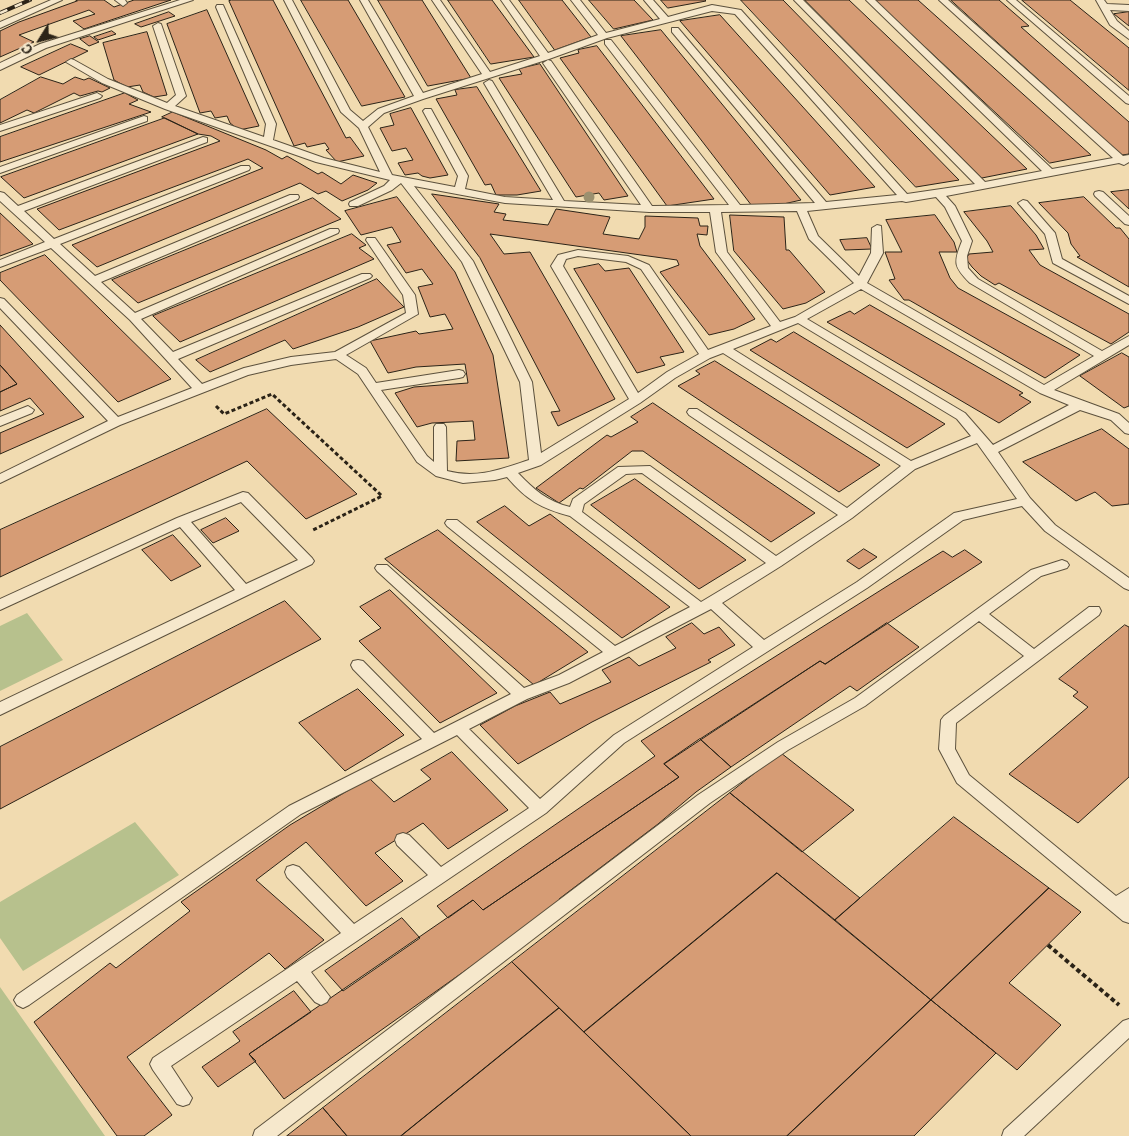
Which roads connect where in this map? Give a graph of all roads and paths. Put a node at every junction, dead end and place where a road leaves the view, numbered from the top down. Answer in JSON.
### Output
{"nodes":[{"id":1,"x":58,"y":0,"type":"edge"},
{"id":2,"x":188,"y":0,"type":"edge"},
{"id":3,"x":288,"y":0,"type":"edge"},
{"id":4,"x":364,"y":0,"type":"edge"},
{"id":5,"x":436,"y":0,"type":"edge"},
{"id":6,"x":505,"y":0,"type":"edge"},
{"id":7,"x":575,"y":0,"type":"edge"},
{"id":8,"x":648,"y":0,"type":"edge"},
{"id":9,"x":798,"y":0,"type":"edge"},
{"id":10,"x":870,"y":0,"type":"edge"},
{"id":11,"x":943,"y":0,"type":"edge"},
{"id":12,"x":1011,"y":0,"type":"edge"},
{"id":13,"x":713,"y":4,"type":"edge"},
{"id":14,"x":1102,"y":4,"type":"edge"},
{"id":15,"x":220,"y":7,"type":"dead end"},
{"id":16,"x":1129,"y":8,"type":"edge"},
{"id":17,"x":665,"y":19,"type":"junction"},
{"id":18,"x":0,"y":25,"type":"edge"},
{"id":19,"x":158,"y":26,"type":"dead end"},
{"id":20,"x":675,"y":30,"type":"dead end"},
{"id":21,"x":1129,"y":36,"type":"edge"},
{"id":22,"x":606,"y":39,"type":"junction"},
{"id":23,"x":547,"y":60,"type":"junction"},
{"id":24,"x":72,"y":62,"type":"dead end"},
{"id":25,"x":0,"y":67,"type":"edge"},
{"id":26,"x":488,"y":79,"type":"junction"},
{"id":27,"x":97,"y":96,"type":"dead end"},
{"id":28,"x":420,"y":96,"type":"junction"},
{"id":29,"x":1129,"y":101,"type":"edge"},
{"id":30,"x":168,"y":107,"type":"junction"},
{"id":31,"x":428,"y":111,"type":"dead end"},
{"id":32,"x":144,"y":119,"type":"dead end"},
{"id":33,"x":363,"y":126,"type":"junction"},
{"id":34,"x":0,"y":128,"type":"edge"},
{"id":35,"x":203,"y":140,"type":"dead end"},
{"id":36,"x":268,"y":143,"type":"junction"},
{"id":37,"x":1126,"y":161,"type":"edge"},
{"id":38,"x":245,"y":168,"type":"dead end"},
{"id":39,"x":0,"y":170,"type":"edge"},
{"id":40,"x":1050,"y":173,"type":"junction"},
{"id":41,"x":397,"y":179,"type":"junction"},
{"id":42,"x":982,"y":185,"type":"junction"},
{"id":43,"x":459,"y":191,"type":"junction"},
{"id":44,"x":0,"y":194,"type":"edge"},
{"id":45,"x":939,"y":194,"type":"junction"},
{"id":46,"x":1099,"y":194,"type":"dead end"},
{"id":47,"x":294,"y":197,"type":"dead end"},
{"id":48,"x":906,"y":199,"type":"junction"},
{"id":49,"x":560,"y":202,"type":"junction"},
{"id":50,"x":1023,"y":203,"type":"dead end"},
{"id":51,"x":354,"y":204,"type":"dead end"},
{"id":52,"x":824,"y":207,"type":"junction"},
{"id":53,"x":801,"y":208,"type":"junction"},
{"id":54,"x":649,"y":209,"type":"junction"},
{"id":55,"x":737,"y":209,"type":"junction"},
{"id":56,"x":17,"y":210,"type":"junction"},
{"id":57,"x":715,"y":210,"type":"junction"},
{"id":58,"x":1129,"y":222,"type":"edge"},
{"id":59,"x":877,"y":228,"type":"dead end"},
{"id":60,"x":334,"y":231,"type":"dead end"},
{"id":61,"x":371,"y":240,"type":"dead end"},
{"id":62,"x":54,"y":243,"type":"junction"},
{"id":63,"x":0,"y":264,"type":"edge"},
{"id":64,"x":366,"y":276,"type":"dead end"},
{"id":65,"x":94,"y":281,"type":"junction"},
{"id":66,"x":862,"y":284,"type":"junction"},
{"id":67,"x":0,"y":301,"type":"edge"},
{"id":68,"x":1129,"y":301,"type":"edge"},
{"id":69,"x":134,"y":318,"type":"junction"},
{"id":70,"x":799,"y":319,"type":"junction"},
{"id":71,"x":778,"y":327,"type":"junction"},
{"id":72,"x":1128,"y":342,"type":"edge"},
{"id":73,"x":724,"y":348,"type":"junction"},
{"id":74,"x":338,"y":355,"type":"junction"},
{"id":75,"x":706,"y":355,"type":"junction"},
{"id":76,"x":1102,"y":355,"type":"junction"},
{"id":77,"x":172,"y":357,"type":"junction"},
{"id":78,"x":459,"y":374,"type":"dead end"},
{"id":79,"x":375,"y":386,"type":"junction"},
{"id":80,"x":200,"y":389,"type":"junction"},
{"id":81,"x":1044,"y":390,"type":"junction"},
{"id":82,"x":636,"y":400,"type":"junction"},
{"id":83,"x":1079,"y":405,"type":"junction"},
{"id":84,"x":28,"y":410,"type":"dead end"},
{"id":85,"x":693,"y":412,"type":"dead end"},
{"id":86,"x":1129,"y":413,"type":"edge"},
{"id":87,"x":1114,"y":417,"type":"junction"},
{"id":88,"x":0,"y":422,"type":"edge"},
{"id":89,"x":116,"y":422,"type":"junction"},
{"id":90,"x":440,"y":427,"type":"dead end"},
{"id":91,"x":1129,"y":430,"type":"edge"},
{"id":92,"x":979,"y":437,"type":"junction"},
{"id":93,"x":991,"y":451,"type":"junction"},
{"id":94,"x":536,"y":462,"type":"junction"},
{"id":95,"x":910,"y":466,"type":"junction"},
{"id":96,"x":509,"y":471,"type":"junction"},
{"id":97,"x":441,"y":473,"type":"junction"},
{"id":98,"x":0,"y":479,"type":"edge"},
{"id":99,"x":1025,"y":501,"type":"junction"},
{"id":100,"x":576,"y":513,"type":"junction"},
{"id":101,"x":847,"y":516,"type":"junction"},
{"id":102,"x":182,"y":521,"type":"junction"},
{"id":103,"x":452,"y":523,"type":"dead end"},
{"id":104,"x":288,"y":542,"type":"junction"},
{"id":105,"x":776,"y":563,"type":"junction"},
{"id":106,"x":1062,"y":565,"type":"dead end"},
{"id":107,"x":382,"y":568,"type":"dead end"},
{"id":108,"x":1129,"y":585,"type":"edge"},
{"id":109,"x":244,"y":590,"type":"junction"},
{"id":110,"x":0,"y":605,"type":"edge"},
{"id":111,"x":706,"y":605,"type":"junction"},
{"id":112,"x":1094,"y":611,"type":"dead end"},
{"id":113,"x":979,"y":614,"type":"junction"},
{"id":114,"x":763,"y":648,"type":"junction"},
{"id":115,"x":614,"y":653,"type":"junction"},
{"id":116,"x":1033,"y":656,"type":"junction"},
{"id":117,"x":358,"y":665,"type":"dead end"},
{"id":118,"x":522,"y":695,"type":"junction"},
{"id":119,"x":0,"y":709,"type":"edge"},
{"id":120,"x":459,"y":728,"type":"junction"},
{"id":121,"x":432,"y":740,"type":"junction"},
{"id":122,"x":540,"y":809,"type":"junction"},
{"id":123,"x":404,"y":840,"type":"dead end"},
{"id":124,"x":293,"y":872,"type":"dead end"},
{"id":125,"x":440,"y":876,"type":"junction"},
{"id":126,"x":1125,"y":905,"type":"edge"},
{"id":127,"x":354,"y":935,"type":"junction"},
{"id":128,"x":1048,"y":945,"type":"dead end"},
{"id":129,"x":300,"y":971,"type":"junction"},
{"id":130,"x":321,"y":997,"type":"dead end"},
{"id":131,"x":23,"y":1000,"type":"dead end"},
{"id":132,"x":1122,"y":1007,"type":"dead end"},
{"id":133,"x":1129,"y":1026,"type":"edge"},
{"id":134,"x":183,"y":1098,"type":"dead end"},
{"id":135,"x":262,"y":1136,"type":"edge"},
{"id":136,"x":1011,"y":1136,"type":"edge"}],
"edges":[{"from":1,"to":18,"type":"lane"},
{"from":2,"to":25,"type":"lane"},
{"from":3,"to":33,"type":"lane"},
{"from":4,"to":28,"type":"lane"},
{"from":5,"to":26,"type":"lane"},
{"from":6,"to":23,"type":"lane"},
{"from":7,"to":22,"type":"lane"},
{"from":8,"to":17,"type":"lane"},
{"from":9,"to":42,"type":"lane"},
{"from":10,"to":40,"type":"lane"},
{"from":11,"to":37,"type":"lane"},
{"from":12,"to":29,"type":"lane"},
{"from":13,"to":17,"type":"lane"},
{"from":13,"to":48,"type":"lane"},
{"from":14,"to":16,"type":"lane"},
{"from":14,"to":21,"type":"lane"},
{"from":15,"to":36,"type":"lane"},
{"from":17,"to":22,"type":"lane"},
{"from":19,"to":30,"type":"lane"},
{"from":20,"to":52,"type":"lane"},
{"from":22,"to":23,"type":"lane"},
{"from":22,"to":55,"type":"lane"},
{"from":23,"to":26,"type":"lane"},
{"from":23,"to":54,"type":"lane"},
{"from":24,"to":30,"type":"lane"},
{"from":26,"to":28,"type":"lane"},
{"from":26,"to":49,"type":"lane"},
{"from":27,"to":34,"type":"lane"},
{"from":28,"to":33,"type":"lane"},
{"from":30,"to":36,"type":"lane"},
{"from":31,"to":43,"type":"lane"},
{"from":32,"to":39,"type":"lane"},
{"from":33,"to":41,"type":"lane"},
{"from":35,"to":56,"type":"lane"},
{"from":36,"to":41,"type":"lane"},
{"from":37,"to":40,"type":"lane"},
{"from":38,"to":62,"type":"lane"},
{"from":40,"to":42,"type":"lane"},
{"from":41,"to":43,"type":"lane"},
{"from":41,"to":51,"type":"lane"},
{"from":41,"to":94,"type":"lane"},
{"from":42,"to":45,"type":"lane"},
{"from":43,"to":49,"type":"lane"},
{"from":44,"to":56,"type":"lane"},
{"from":45,"to":48,"type":"lane"},
{"from":45,"to":76,"type":"lane"},
{"from":46,"to":58,"type":"lane"},
{"from":47,"to":65,"type":"lane"},
{"from":48,"to":52,"type":"lane"},
{"from":49,"to":54,"type":"lane"},
{"from":50,"to":68,"type":"lane"},
{"from":52,"to":53,"type":"lane"},
{"from":53,"to":55,"type":"lane"},
{"from":53,"to":66,"type":"lane"},
{"from":54,"to":57,"type":"lane"},
{"from":55,"to":57,"type":"lane"},
{"from":56,"to":62,"type":"lane"},
{"from":57,"to":71,"type":"lane"},
{"from":59,"to":66,"type":"lane"},
{"from":60,"to":69,"type":"lane"},
{"from":61,"to":74,"type":"lane"},
{"from":62,"to":63,"type":"lane"},
{"from":62,"to":65,"type":"lane"},
{"from":64,"to":77,"type":"lane"},
{"from":65,"to":69,"type":"lane"},
{"from":66,"to":70,"type":"lane"},
{"from":66,"to":81,"type":"lane"},
{"from":67,"to":89,"type":"lane"},
{"from":69,"to":77,"type":"lane"},
{"from":70,"to":71,"type":"lane"},
{"from":70,"to":92,"type":"lane"},
{"from":71,"to":73,"type":"lane"},
{"from":72,"to":76,"type":"lane"},
{"from":73,"to":75,"type":"lane"},
{"from":73,"to":95,"type":"lane"},
{"from":74,"to":79,"type":"lane"},
{"from":74,"to":80,"type":"lane"},
{"from":75,"to":82,"type":"lane"},
{"from":75,"to":82,"type":"lane"},
{"from":76,"to":81,"type":"lane"},
{"from":77,"to":80,"type":"lane"},
{"from":78,"to":79,"type":"lane"},
{"from":79,"to":97,"type":"lane"},
{"from":80,"to":89,"type":"lane"},
{"from":80,"to":104,"type":"path"},
{"from":81,"to":83,"type":"lane"},
{"from":82,"to":94,"type":"lane"},
{"from":83,"to":87,"type":"lane"},
{"from":83,"to":93,"type":"lane"},
{"from":84,"to":88,"type":"lane"},
{"from":85,"to":101,"type":"lane"},
{"from":86,"to":87,"type":"lane"},
{"from":87,"to":91,"type":"lane"},
{"from":89,"to":98,"type":"lane"},
{"from":90,"to":97,"type":"lane"},
{"from":92,"to":93,"type":"lane"},
{"from":92,"to":95,"type":"lane"},
{"from":93,"to":99,"type":"lane"},
{"from":94,"to":96,"type":"lane"},
{"from":95,"to":101,"type":"lane"},
{"from":96,"to":97,"type":"lane"},
{"from":96,"to":100,"type":"lane"},
{"from":99,"to":108,"type":"lane"},
{"from":99,"to":114,"type":"lane"},
{"from":100,"to":105,"type":"lane"},
{"from":100,"to":111,"type":"lane"},
{"from":101,"to":105,"type":"lane"},
{"from":102,"to":104,"type":"lane"},
{"from":102,"to":109,"type":"lane"},
{"from":102,"to":110,"type":"lane"},
{"from":103,"to":115,"type":"lane"},
{"from":104,"to":109,"type":"lane"},
{"from":105,"to":111,"type":"lane"},
{"from":106,"to":113,"type":"lane"},
{"from":107,"to":118,"type":"lane"},
{"from":109,"to":119,"type":"lane"},
{"from":111,"to":114,"type":"lane"},
{"from":111,"to":115,"type":"lane"},
{"from":112,"to":116,"type":"lane"},
{"from":113,"to":116,"type":"lane"},
{"from":113,"to":135,"type":"lane"},
{"from":114,"to":122,"type":"lane"},
{"from":115,"to":118,"type":"lane"},
{"from":116,"to":126,"type":"lane"},
{"from":117,"to":121,"type":"lane"},
{"from":118,"to":120,"type":"lane"},
{"from":120,"to":121,"type":"lane"},
{"from":120,"to":122,"type":"lane"},
{"from":121,"to":131,"type":"lane"},
{"from":122,"to":125,"type":"lane"},
{"from":123,"to":125,"type":"lane"},
{"from":124,"to":127,"type":"lane"},
{"from":125,"to":127,"type":"lane"},
{"from":127,"to":129,"type":"lane"},
{"from":128,"to":132,"type":"path"},
{"from":129,"to":130,"type":"lane"},
{"from":129,"to":134,"type":"lane"},
{"from":133,"to":136,"type":"lane"}]}
